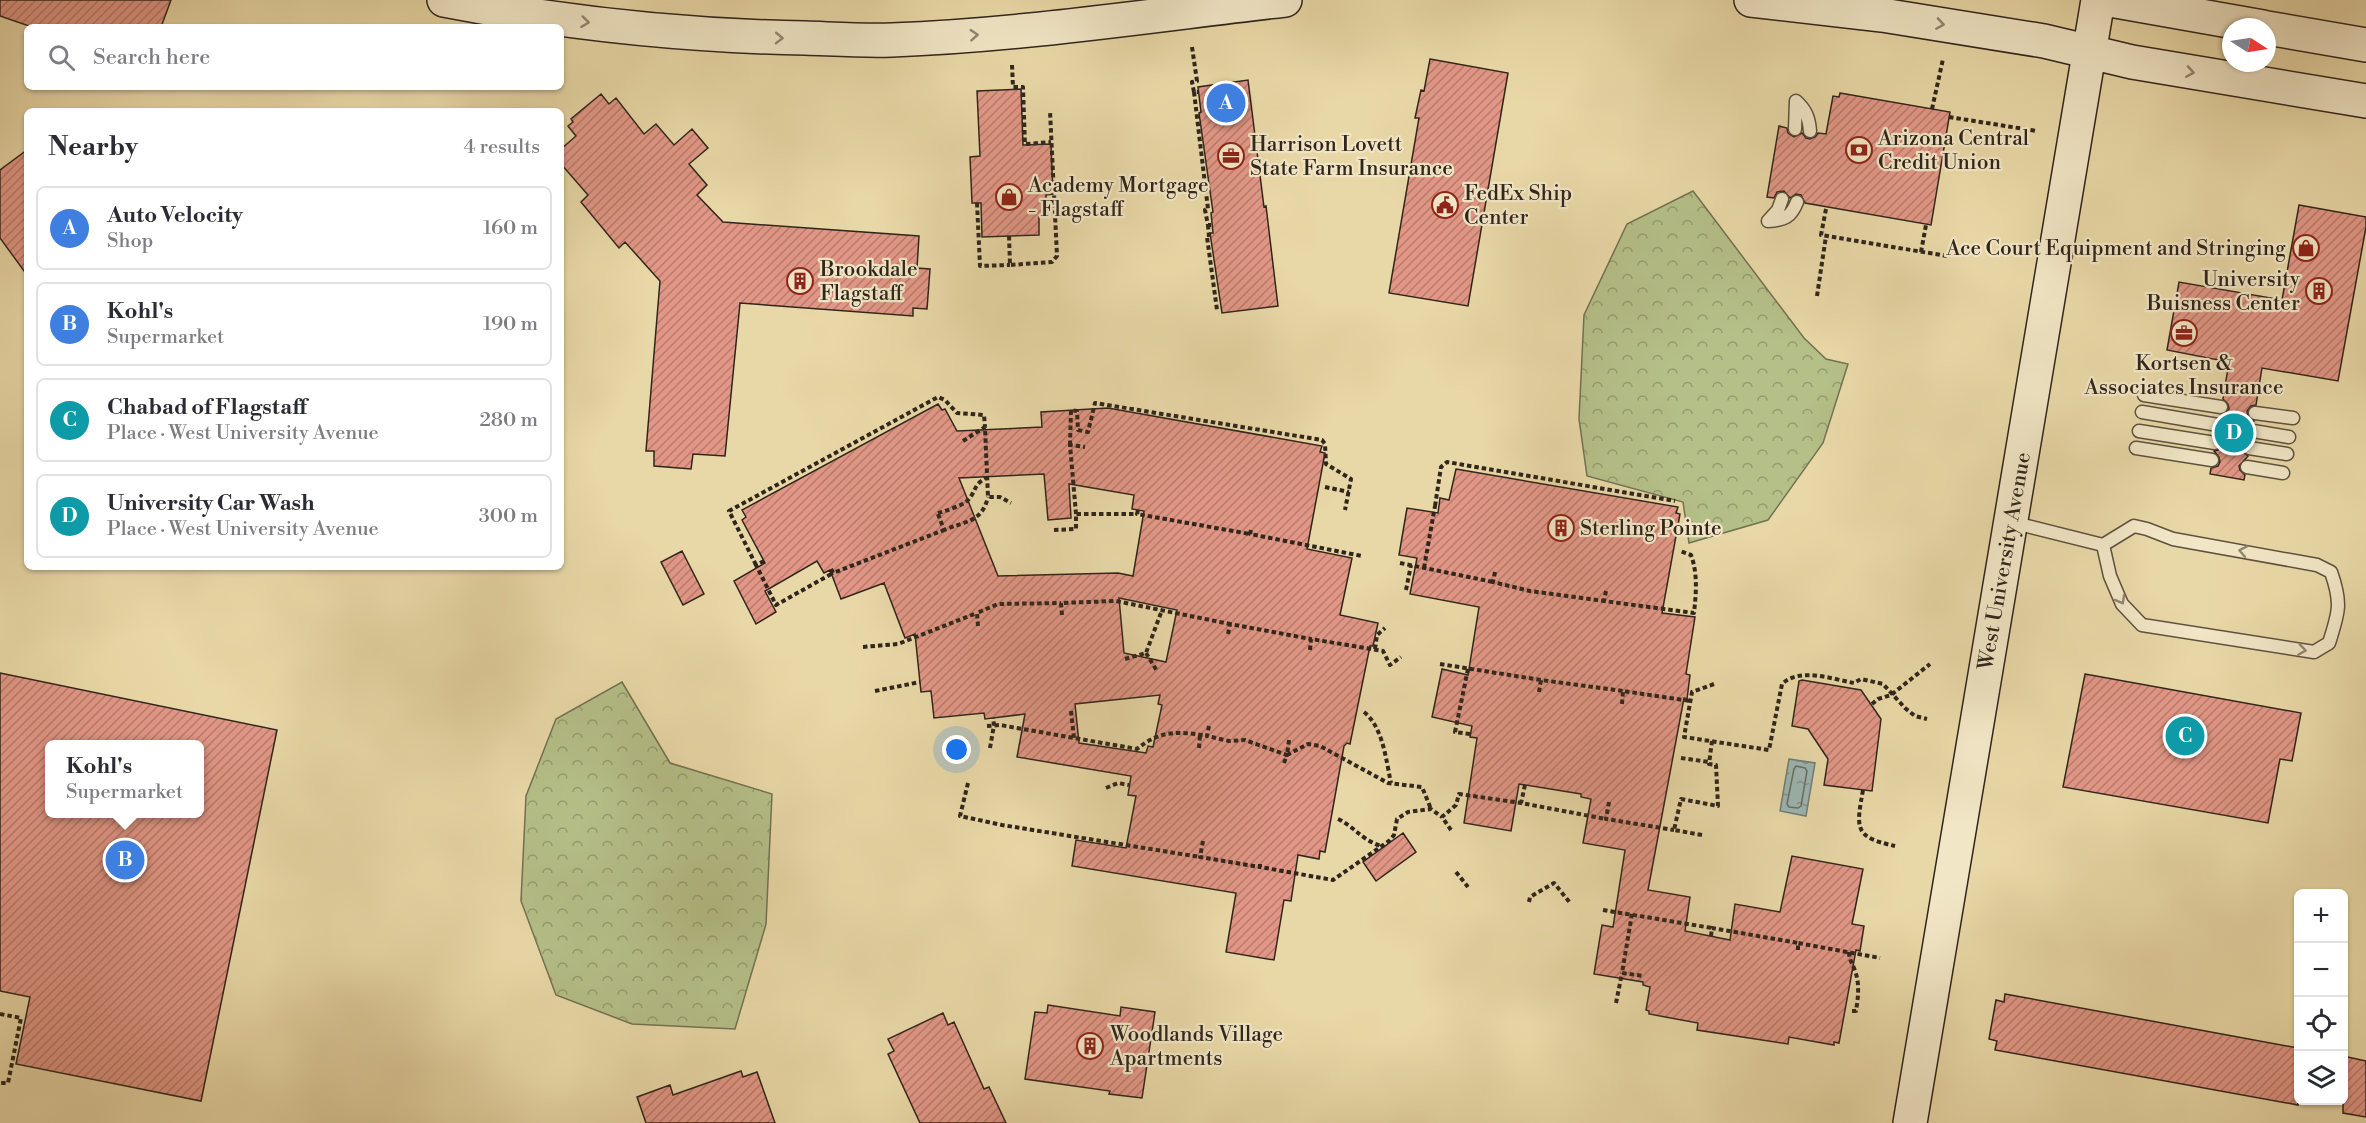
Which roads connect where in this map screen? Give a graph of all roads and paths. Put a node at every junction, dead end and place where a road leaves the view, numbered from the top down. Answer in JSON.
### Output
{"nodes":[{"id":1,"x":444,"y":0,"type":"edge"},
{"id":2,"x":1285,"y":0,"type":"edge"},
{"id":3,"x":1751,"y":0,"type":"edge"},
{"id":4,"x":2098,"y":0,"type":"edge"},
{"id":5,"x":2109,"y":0,"type":"edge"},
{"id":6,"x":2222,"y":20,"type":"edge"},
{"id":7,"x":2276,"y":29,"type":"edge"},
{"id":8,"x":2366,"y":45,"type":"edge"},
{"id":9,"x":1192,"y":47,"type":"dead end"},
{"id":10,"x":2090,"y":52,"type":"junction"},
{"id":11,"x":1942,"y":58,"type":"dead end"},
{"id":12,"x":1012,"y":65,"type":"dead end"},
{"id":13,"x":2366,"y":100,"type":"edge"},
{"id":14,"x":1932,"y":109,"type":"dead end"},
{"id":15,"x":1050,"y":111,"type":"dead end"},
{"id":16,"x":1949,"y":117,"type":"dead end"},
{"id":17,"x":1795,"y":129,"type":"dead end"},
{"id":18,"x":1810,"y":131,"type":"dead end"},
{"id":19,"x":2037,"y":131,"type":"dead end"},
{"id":20,"x":1051,"y":146,"type":"junction"},
{"id":21,"x":1782,"y":199,"type":"dead end"},
{"id":22,"x":1797,"y":202,"type":"dead end"},
{"id":23,"x":977,"y":203,"type":"dead end"},
{"id":24,"x":1047,"y":204,"type":"dead end"},
{"id":25,"x":1054,"y":204,"type":"junction"},
{"id":26,"x":1826,"y":209,"type":"dead end"},
{"id":27,"x":1926,"y":225,"type":"dead end"},
{"id":28,"x":1826,"y":236,"type":"junction"},
{"id":29,"x":1009,"y":237,"type":"dead end"},
{"id":30,"x":1921,"y":252,"type":"junction"},
{"id":31,"x":1947,"y":256,"type":"dead end"},
{"id":32,"x":1010,"y":265,"type":"junction"},
{"id":33,"x":1817,"y":296,"type":"dead end"},
{"id":34,"x":1217,"y":310,"type":"dead end"},
{"id":35,"x":2144,"y":395,"type":"dead end"},
{"id":36,"x":2221,"y":407,"type":"dead end"},
{"id":37,"x":2142,"y":412,"type":"dead end"},
{"id":38,"x":2255,"y":412,"type":"dead end"},
{"id":39,"x":2293,"y":418,"type":"dead end"},
{"id":40,"x":2218,"y":425,"type":"dead end"},
{"id":41,"x":985,"y":427,"type":"junction"},
{"id":42,"x":2253,"y":430,"type":"dead end"},
{"id":43,"x":2139,"y":431,"type":"dead end"},
{"id":44,"x":2289,"y":437,"type":"dead end"},
{"id":45,"x":963,"y":441,"type":"dead end"},
{"id":46,"x":2215,"y":443,"type":"dead end"},
{"id":47,"x":1070,"y":445,"type":"junction"},
{"id":48,"x":1085,"y":447,"type":"dead end"},
{"id":49,"x":2136,"y":448,"type":"dead end"},
{"id":50,"x":2249,"y":448,"type":"dead end"},
{"id":51,"x":2287,"y":454,"type":"dead end"},
{"id":52,"x":2212,"y":460,"type":"dead end"},
{"id":53,"x":2247,"y":466,"type":"dead end"},
{"id":54,"x":2283,"y":472,"type":"dead end"},
{"id":55,"x":986,"y":478,"type":"junction"},
{"id":56,"x":1325,"y":487,"type":"dead end"},
{"id":57,"x":1348,"y":492,"type":"junction"},
{"id":58,"x":988,"y":497,"type":"junction"},
{"id":59,"x":1674,"y":501,"type":"dead end"},
{"id":60,"x":1011,"y":503,"type":"dead end"},
{"id":61,"x":1345,"y":510,"type":"dead end"},
{"id":62,"x":1076,"y":514,"type":"junction"},
{"id":63,"x":2011,"y":522,"type":"junction"},
{"id":64,"x":945,"y":530,"type":"junction"},
{"id":65,"x":1054,"y":530,"type":"dead end"},
{"id":66,"x":2103,"y":545,"type":"junction"},
{"id":67,"x":1680,"y":551,"type":"dead end"},
{"id":68,"x":1362,"y":556,"type":"dead end"},
{"id":69,"x":764,"y":561,"type":"dead end"},
{"id":70,"x":1400,"y":563,"type":"dead end"},
{"id":71,"x":756,"y":565,"type":"junction"},
{"id":72,"x":1411,"y":565,"type":"junction"},
{"id":73,"x":1424,"y":568,"type":"junction"},
{"id":74,"x":1496,"y":572,"type":"dead end"},
{"id":75,"x":1493,"y":582,"type":"junction"},
{"id":76,"x":1406,"y":590,"type":"dead end"},
{"id":77,"x":1606,"y":591,"type":"dead end"},
{"id":78,"x":1604,"y":601,"type":"junction"},
{"id":79,"x":1061,"y":603,"type":"junction"},
{"id":80,"x":1162,"y":610,"type":"junction"},
{"id":81,"x":977,"y":613,"type":"junction"},
{"id":82,"x":1062,"y":615,"type":"dead end"},
{"id":83,"x":1230,"y":624,"type":"junction"},
{"id":84,"x":978,"y":626,"type":"dead end"},
{"id":85,"x":1385,"y":628,"type":"dead end"},
{"id":86,"x":1228,"y":634,"type":"dead end"},
{"id":87,"x":1311,"y":639,"type":"junction"},
{"id":88,"x":863,"y":647,"type":"dead end"},
{"id":89,"x":1310,"y":650,"type":"dead end"},
{"id":90,"x":1375,"y":650,"type":"junction"},
{"id":91,"x":1146,"y":653,"type":"junction"},
{"id":92,"x":1401,"y":657,"type":"dead end"},
{"id":93,"x":1125,"y":659,"type":"dead end"},
{"id":94,"x":1440,"y":664,"type":"dead end"},
{"id":95,"x":1930,"y":664,"type":"dead end"},
{"id":96,"x":1468,"y":669,"type":"junction"},
{"id":97,"x":1157,"y":672,"type":"dead end"},
{"id":98,"x":1541,"y":680,"type":"junction"},
{"id":99,"x":920,"y":682,"type":"dead end"},
{"id":100,"x":1714,"y":684,"type":"dead end"},
{"id":101,"x":875,"y":691,"type":"dead end"},
{"id":102,"x":1623,"y":691,"type":"junction"},
{"id":103,"x":1539,"y":692,"type":"dead end"},
{"id":104,"x":1892,"y":695,"type":"junction"},
{"id":105,"x":1690,"y":701,"type":"junction"},
{"id":106,"x":1622,"y":704,"type":"dead end"},
{"id":107,"x":1872,"y":704,"type":"dead end"},
{"id":108,"x":1071,"y":711,"type":"dead end"},
{"id":109,"x":1364,"y":712,"type":"dead end"},
{"id":110,"x":993,"y":718,"type":"dead end"},
{"id":111,"x":1927,"y":719,"type":"dead end"},
{"id":112,"x":994,"y":725,"type":"junction"},
{"id":113,"x":987,"y":726,"type":"dead end"},
{"id":114,"x":1209,"y":726,"type":"dead end"},
{"id":115,"x":1470,"y":734,"type":"dead end"},
{"id":116,"x":1200,"y":735,"type":"junction"},
{"id":117,"x":1206,"y":736,"type":"junction"},
{"id":118,"x":1074,"y":738,"type":"junction"},
{"id":119,"x":1289,"y":740,"type":"dead end"},
{"id":120,"x":1712,"y":741,"type":"junction"},
{"id":121,"x":990,"y":748,"type":"dead end"},
{"id":122,"x":1200,"y":748,"type":"dead end"},
{"id":123,"x":1287,"y":754,"type":"junction"},
{"id":124,"x":1681,"y":758,"type":"dead end"},
{"id":125,"x":1709,"y":762,"type":"junction"},
{"id":126,"x":1284,"y":763,"type":"dead end"},
{"id":127,"x":968,"y":783,"type":"dead end"},
{"id":128,"x":1391,"y":783,"type":"junction"},
{"id":129,"x":1129,"y":785,"type":"dead end"},
{"id":130,"x":1525,"y":785,"type":"dead end"},
{"id":131,"x":1106,"y":788,"type":"dead end"},
{"id":132,"x":1863,"y":790,"type":"dead end"},
{"id":133,"x":1609,"y":802,"type":"dead end"},
{"id":134,"x":1521,"y":803,"type":"junction"},
{"id":135,"x":1431,"y":809,"type":"junction"},
{"id":136,"x":1442,"y":817,"type":"junction"},
{"id":137,"x":1338,"y":819,"type":"dead end"},
{"id":138,"x":1606,"y":819,"type":"junction"},
{"id":139,"x":1451,"y":830,"type":"dead end"},
{"id":140,"x":1674,"y":831,"type":"junction"},
{"id":141,"x":1701,"y":835,"type":"dead end"},
{"id":142,"x":1203,"y":841,"type":"dead end"},
{"id":143,"x":1381,"y":846,"type":"junction"},
{"id":144,"x":1895,"y":846,"type":"dead end"},
{"id":145,"x":1200,"y":857,"type":"junction"},
{"id":146,"x":1456,"y":872,"type":"dead end"},
{"id":147,"x":1468,"y":887,"type":"dead end"},
{"id":148,"x":1529,"y":902,"type":"dead end"},
{"id":149,"x":1571,"y":904,"type":"dead end"},
{"id":150,"x":1603,"y":909,"type":"dead end"},
{"id":151,"x":1632,"y":914,"type":"junction"},
{"id":152,"x":1712,"y":928,"type":"junction"},
{"id":153,"x":1711,"y":936,"type":"dead end"},
{"id":154,"x":1798,"y":943,"type":"junction"},
{"id":155,"x":1798,"y":951,"type":"dead end"},
{"id":156,"x":1849,"y":952,"type":"junction"},
{"id":157,"x":1880,"y":958,"type":"dead end"},
{"id":158,"x":1622,"y":973,"type":"junction"},
{"id":159,"x":1644,"y":976,"type":"dead end"},
{"id":160,"x":1616,"y":1003,"type":"dead end"},
{"id":161,"x":1852,"y":1011,"type":"dead end"},
{"id":162,"x":0,"y":1014,"type":"edge"},
{"id":163,"x":0,"y":1083,"type":"edge"},
{"id":164,"x":1910,"y":1123,"type":"edge"}],
"edges":[{"from":1,"to":2,"type":"street","one_way":true},
{"from":3,"to":10,"type":"street","one_way":true},
{"from":4,"to":10,"type":"street","name":"West University Avenue"},
{"from":5,"to":6,"type":"street"},
{"from":7,"to":8,"type":"street"},
{"from":9,"to":34,"type":"path"},
{"from":10,"to":13,"type":"street","one_way":true},
{"from":10,"to":63,"type":"street","name":"West University Avenue"},
{"from":11,"to":14,"type":"path"},
{"from":12,"to":20,"type":"path"},
{"from":15,"to":20,"type":"path"},
{"from":16,"to":19,"type":"path"},
{"from":17,"to":18,"type":"lane"},
{"from":20,"to":25,"type":"path"},
{"from":21,"to":22,"type":"lane"},
{"from":23,"to":32,"type":"path"},
{"from":24,"to":25,"type":"path"},
{"from":25,"to":32,"type":"path"},
{"from":26,"to":28,"type":"path"},
{"from":27,"to":30,"type":"path"},
{"from":28,"to":30,"type":"path"},
{"from":28,"to":33,"type":"path"},
{"from":29,"to":32,"type":"path"},
{"from":30,"to":31,"type":"path"},
{"from":35,"to":36,"type":"lane"},
{"from":37,"to":40,"type":"lane"},
{"from":38,"to":39,"type":"lane"},
{"from":41,"to":45,"type":"path"},
{"from":41,"to":55,"type":"path"},
{"from":41,"to":71,"type":"path"},
{"from":42,"to":44,"type":"lane"},
{"from":43,"to":46,"type":"lane"},
{"from":47,"to":48,"type":"path"},
{"from":47,"to":57,"type":"path"},
{"from":47,"to":62,"type":"path"},
{"from":49,"to":52,"type":"lane"},
{"from":50,"to":51,"type":"lane"},
{"from":53,"to":54,"type":"lane"},
{"from":55,"to":58,"type":"path"},
{"from":55,"to":64,"type":"path"},
{"from":56,"to":57,"type":"path"},
{"from":57,"to":61,"type":"path"},
{"from":58,"to":60,"type":"path"},
{"from":58,"to":64,"type":"path"},
{"from":59,"to":73,"type":"path"},
{"from":62,"to":65,"type":"path"},
{"from":62,"to":68,"type":"path"},
{"from":63,"to":66,"type":"lane"},
{"from":63,"to":164,"type":"street","name":"West University Avenue"},
{"from":64,"to":71,"type":"path"},
{"from":66,"to":66,"type":"lane","one_way":true},
{"from":67,"to":78,"type":"path"},
{"from":69,"to":71,"type":"path"},
{"from":70,"to":72,"type":"path"},
{"from":72,"to":73,"type":"path"},
{"from":72,"to":76,"type":"path"},
{"from":73,"to":75,"type":"path"},
{"from":74,"to":75,"type":"path"},
{"from":75,"to":78,"type":"path"},
{"from":77,"to":78,"type":"path"},
{"from":79,"to":80,"type":"path"},
{"from":79,"to":81,"type":"path"},
{"from":79,"to":82,"type":"path"},
{"from":80,"to":83,"type":"path"},
{"from":80,"to":91,"type":"path"},
{"from":81,"to":84,"type":"path"},
{"from":81,"to":88,"type":"path"},
{"from":83,"to":86,"type":"path"},
{"from":83,"to":87,"type":"path"},
{"from":85,"to":90,"type":"path"},
{"from":87,"to":89,"type":"path"},
{"from":87,"to":90,"type":"path"},
{"from":90,"to":92,"type":"path"},
{"from":91,"to":93,"type":"path"},
{"from":91,"to":97,"type":"path"},
{"from":94,"to":96,"type":"path"},
{"from":95,"to":104,"type":"path"},
{"from":96,"to":98,"type":"path"},
{"from":96,"to":115,"type":"path"},
{"from":98,"to":102,"type":"path"},
{"from":98,"to":103,"type":"path"},
{"from":99,"to":101,"type":"path"},
{"from":100,"to":105,"type":"path"},
{"from":102,"to":105,"type":"path"},
{"from":102,"to":106,"type":"path"},
{"from":104,"to":107,"type":"path"},
{"from":104,"to":111,"type":"path"},
{"from":104,"to":120,"type":"path"},
{"from":105,"to":120,"type":"path"},
{"from":108,"to":118,"type":"path"},
{"from":109,"to":128,"type":"path"},
{"from":110,"to":112,"type":"path"},
{"from":112,"to":113,"type":"path"},
{"from":112,"to":118,"type":"path"},
{"from":112,"to":121,"type":"path"},
{"from":114,"to":117,"type":"path"},
{"from":116,"to":117,"type":"path"},
{"from":116,"to":118,"type":"path"},
{"from":116,"to":122,"type":"path"},
{"from":117,"to":123,"type":"path"},
{"from":119,"to":123,"type":"path"},
{"from":120,"to":125,"type":"path"},
{"from":123,"to":126,"type":"path"},
{"from":123,"to":128,"type":"path"},
{"from":124,"to":125,"type":"path"},
{"from":125,"to":140,"type":"path"},
{"from":127,"to":145,"type":"path"},
{"from":128,"to":135,"type":"path"},
{"from":129,"to":131,"type":"path"},
{"from":130,"to":134,"type":"path"},
{"from":132,"to":144,"type":"path"},
{"from":133,"to":138,"type":"path"},
{"from":134,"to":136,"type":"path"},
{"from":134,"to":138,"type":"path"},
{"from":135,"to":136,"type":"path"},
{"from":135,"to":143,"type":"path"},
{"from":136,"to":139,"type":"path"},
{"from":137,"to":143,"type":"path"},
{"from":138,"to":140,"type":"path"},
{"from":140,"to":141,"type":"path"},
{"from":142,"to":145,"type":"path"},
{"from":143,"to":145,"type":"path"},
{"from":146,"to":147,"type":"path"},
{"from":148,"to":149,"type":"path"},
{"from":150,"to":151,"type":"path"},
{"from":151,"to":152,"type":"path"},
{"from":151,"to":158,"type":"path"},
{"from":152,"to":153,"type":"path"},
{"from":152,"to":154,"type":"path"},
{"from":154,"to":155,"type":"path"},
{"from":154,"to":156,"type":"path"},
{"from":156,"to":157,"type":"path"},
{"from":156,"to":161,"type":"path"},
{"from":158,"to":159,"type":"path"},
{"from":158,"to":160,"type":"path"},
{"from":162,"to":163,"type":"path"}]}
